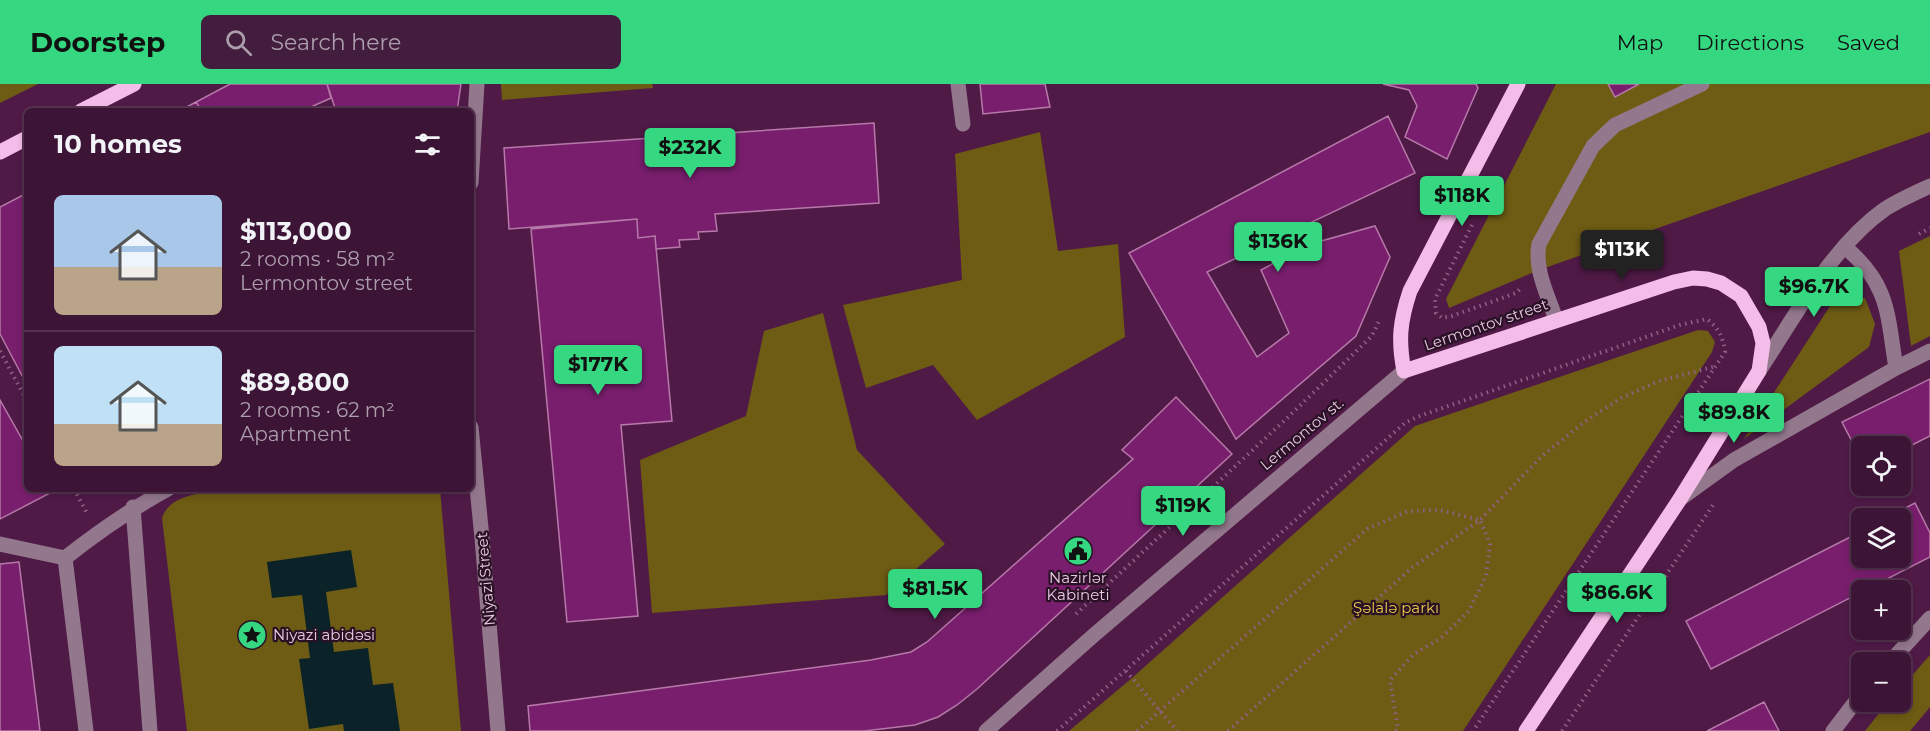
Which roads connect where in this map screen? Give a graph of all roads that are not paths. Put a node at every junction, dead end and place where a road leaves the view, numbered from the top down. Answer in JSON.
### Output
{"nodes":[{"id":1,"x":134,"y":84,"type":"edge"},
{"id":2,"x":477,"y":84,"type":"edge"},
{"id":3,"x":958,"y":84,"type":"edge"},
{"id":4,"x":1518,"y":84,"type":"edge"},
{"id":5,"x":1702,"y":84,"type":"edge"},
{"id":6,"x":87,"y":108,"type":"edge"},
{"id":7,"x":963,"y":124,"type":"dead end"},
{"id":8,"x":474,"y":134,"type":"edge"},
{"id":9,"x":24,"y":140,"type":"edge"},
{"id":10,"x":0,"y":152,"type":"edge"},
{"id":11,"x":1930,"y":186,"type":"edge"},
{"id":12,"x":1845,"y":247,"type":"junction"},
{"id":13,"x":1556,"y":320,"type":"junction"},
{"id":14,"x":1930,"y":351,"type":"edge"},
{"id":15,"x":1896,"y":368,"type":"junction"},
{"id":16,"x":1404,"y":371,"type":"junction"},
{"id":17,"x":1759,"y":371,"type":"junction"},
{"id":18,"x":474,"y":458,"type":"edge"},
{"id":19,"x":162,"y":492,"type":"edge"},
{"id":20,"x":1680,"y":499,"type":"junction"},
{"id":21,"x":133,"y":507,"type":"junction"},
{"id":22,"x":0,"y":544,"type":"edge"},
{"id":23,"x":65,"y":558,"type":"junction"},
{"id":24,"x":1930,"y":618,"type":"edge"},
{"id":25,"x":1899,"y":652,"type":"edge"},
{"id":26,"x":1851,"y":707,"type":"edge"},
{"id":27,"x":86,"y":731,"type":"edge"},
{"id":28,"x":150,"y":731,"type":"edge"},
{"id":29,"x":498,"y":731,"type":"edge"},
{"id":30,"x":986,"y":731,"type":"edge"},
{"id":31,"x":1526,"y":731,"type":"edge"},
{"id":32,"x":1833,"y":731,"type":"edge"}],
"edges":[{"from":1,"to":6,"type":"main road"},
{"from":2,"to":8,"type":"street"},
{"from":3,"to":7,"type":"street"},
{"from":4,"to":16,"type":"main road"},
{"from":5,"to":13,"type":"street"},
{"from":9,"to":10,"type":"main road"},
{"from":11,"to":12,"type":"street"},
{"from":12,"to":15,"type":"street"},
{"from":12,"to":17,"type":"street"},
{"from":13,"to":16,"type":"main road","name":"Lermontov street"},
{"from":13,"to":17,"type":"main road","name":"Lermontov street"},
{"from":14,"to":15,"type":"street"},
{"from":15,"to":20,"type":"street"},
{"from":16,"to":30,"type":"street","name":"Lermontov st."},
{"from":17,"to":20,"type":"main road"},
{"from":18,"to":29,"type":"street","name":"Niyazi Street"},
{"from":19,"to":21,"type":"street"},
{"from":20,"to":31,"type":"main road"},
{"from":21,"to":23,"type":"street"},
{"from":21,"to":28,"type":"street"},
{"from":22,"to":23,"type":"street"},
{"from":23,"to":27,"type":"street"},
{"from":24,"to":25,"type":"street"},
{"from":26,"to":32,"type":"street"}]}
